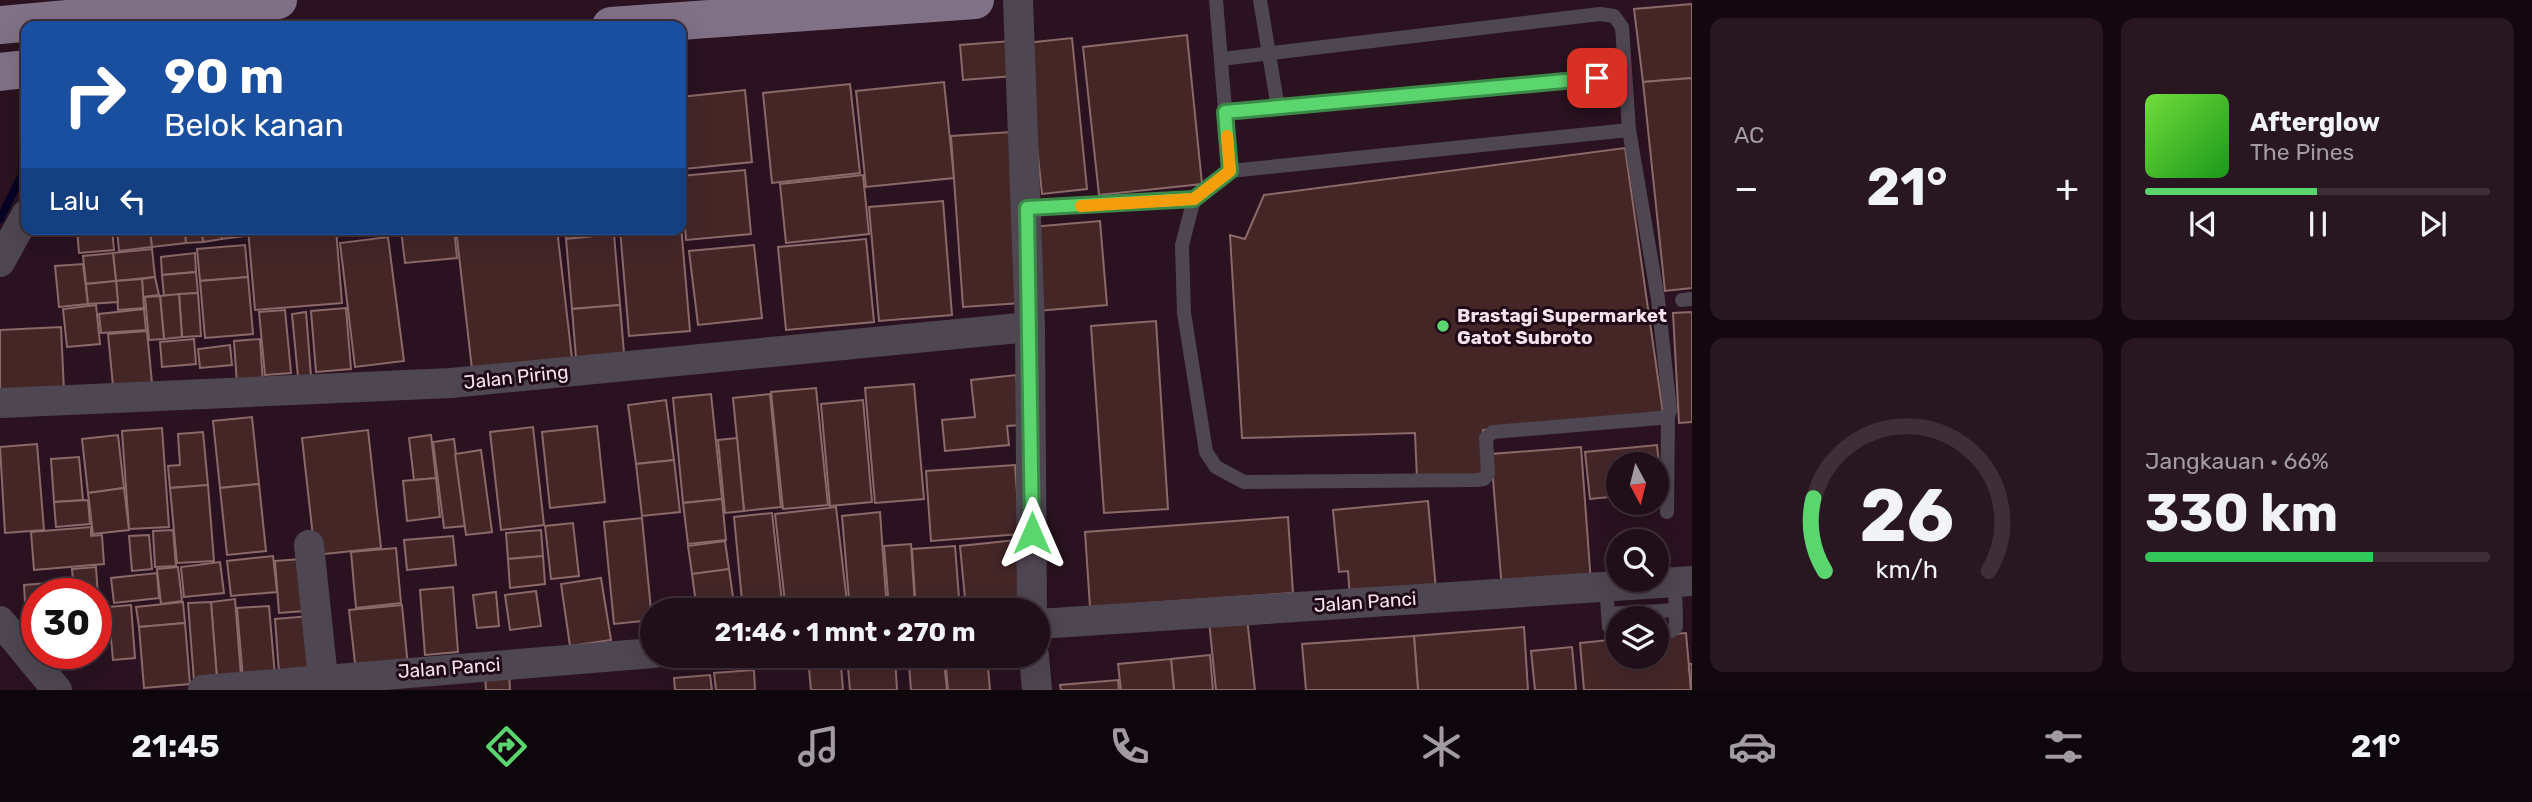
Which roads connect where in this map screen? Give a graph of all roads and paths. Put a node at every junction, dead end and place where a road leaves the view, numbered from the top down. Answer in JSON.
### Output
{"nodes":[{"id":1,"x":278,"y":0,"type":"edge"},
{"id":2,"x":975,"y":0,"type":"edge"},
{"id":3,"x":1018,"y":0,"type":"edge"},
{"id":4,"x":1216,"y":0,"type":"edge"},
{"id":5,"x":1261,"y":0,"type":"edge"},
{"id":6,"x":59,"y":21,"type":"edge"},
{"id":7,"x":681,"y":21,"type":"edge"},
{"id":8,"x":21,"y":24,"type":"edge"},
{"id":9,"x":0,"y":25,"type":"edge"},
{"id":10,"x":1269,"y":54,"type":"junction"},
{"id":11,"x":1220,"y":59,"type":"junction"},
{"id":12,"x":1624,"y":75,"type":"junction"},
{"id":13,"x":1278,"y":108,"type":"junction"},
{"id":14,"x":1225,"y":112,"type":"junction"},
{"id":15,"x":1629,"y":130,"type":"junction"},
{"id":16,"x":1230,"y":171,"type":"junction"},
{"id":17,"x":1194,"y":199,"type":"junction"},
{"id":18,"x":1027,"y":208,"type":"junction"},
{"id":19,"x":21,"y":224,"type":"edge"},
{"id":20,"x":0,"y":262,"type":"edge"},
{"id":21,"x":1030,"y":327,"type":"junction"},
{"id":22,"x":0,"y":403,"type":"edge"},
{"id":23,"x":1668,"y":416,"type":"junction"},
{"id":24,"x":1668,"y":452,"type":"edge"},
{"id":25,"x":309,"y":545,"type":"dead end"},
{"id":26,"x":1681,"y":591,"type":"edge"},
{"id":27,"x":1032,"y":598,"type":"edge"},
{"id":28,"x":1607,"y":600,"type":"junction"},
{"id":29,"x":1607,"y":606,"type":"edge"},
{"id":30,"x":0,"y":621,"type":"edge"},
{"id":31,"x":1050,"y":623,"type":"edge"},
{"id":32,"x":1669,"y":628,"type":"edge"},
{"id":33,"x":640,"y":654,"type":"edge"},
{"id":34,"x":1035,"y":668,"type":"edge"},
{"id":35,"x":323,"y":678,"type":"junction"},
{"id":36,"x":41,"y":684,"type":"edge"},
{"id":37,"x":203,"y":690,"type":"edge"},
{"id":38,"x":1037,"y":690,"type":"edge"}],
"edges":[{"from":1,"to":6,"type":"main road"},
{"from":2,"to":7,"type":"main road"},
{"from":3,"to":18,"type":"street"},
{"from":4,"to":11,"type":"lane"},
{"from":5,"to":10,"type":"lane"},
{"from":8,"to":9,"type":"main road"},
{"from":10,"to":11,"type":"lane"},
{"from":10,"to":12,"type":"lane"},
{"from":10,"to":13,"type":"lane"},
{"from":11,"to":14,"type":"lane"},
{"from":12,"to":13,"type":"lane"},
{"from":12,"to":15,"type":"lane"},
{"from":13,"to":14,"type":"lane"},
{"from":14,"to":16,"type":"lane"},
{"from":15,"to":16,"type":"lane"},
{"from":15,"to":23,"type":"lane"},
{"from":16,"to":17,"type":"lane"},
{"from":17,"to":18,"type":"lane"},
{"from":17,"to":23,"type":"lane"},
{"from":18,"to":21,"type":"street"},
{"from":19,"to":20,"type":"street"},
{"from":21,"to":22,"type":"street","name":"Jalan Piring"},
{"from":21,"to":27,"type":"street"},
{"from":23,"to":24,"type":"lane"},
{"from":25,"to":35,"type":"street"},
{"from":26,"to":28,"type":"street","name":"Jalan Panci"},
{"from":26,"to":32,"type":"lane"},
{"from":28,"to":29,"type":"lane"},
{"from":28,"to":31,"type":"street","name":"Jalan Panci"},
{"from":30,"to":36,"type":"street"},
{"from":33,"to":35,"type":"street","name":"Jalan Panci"},
{"from":34,"to":38,"type":"street"},
{"from":35,"to":37,"type":"street","name":"Jalan Panci"}]}
